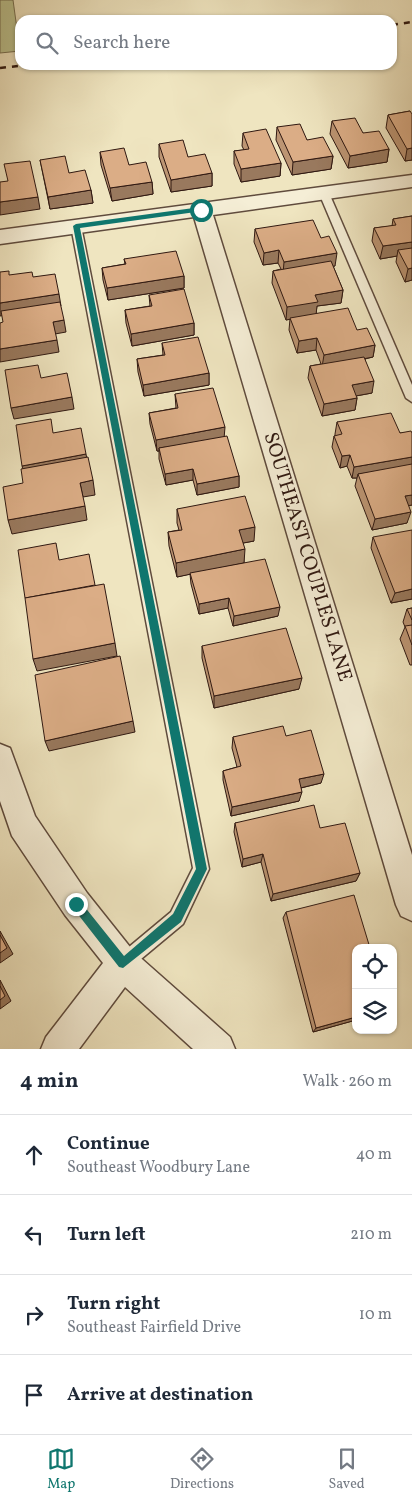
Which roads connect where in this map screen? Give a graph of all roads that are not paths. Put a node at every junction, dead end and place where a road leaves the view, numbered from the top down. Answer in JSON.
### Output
{"nodes":[{"id":1,"x":412,"y":181,"type":"edge"},
{"id":2,"x":324,"y":193,"type":"junction"},
{"id":3,"x":201,"y":210,"type":"junction"},
{"id":4,"x":76,"y":226,"type":"junction"},
{"id":5,"x":0,"y":237,"type":"edge"},
{"id":6,"x":412,"y":398,"type":"edge"},
{"id":7,"x":0,"y":758,"type":"edge"},
{"id":8,"x":412,"y":906,"type":"edge"},
{"id":9,"x":123,"y":963,"type":"junction"},
{"id":10,"x":58,"y":1049,"type":"edge"},
{"id":11,"x":218,"y":1049,"type":"edge"}],
"edges":[{"from":1,"to":2,"type":"street"},
{"from":2,"to":3,"type":"street"},
{"from":2,"to":6,"type":"lane"},
{"from":3,"to":4,"type":"street"},
{"from":3,"to":8,"type":"street","name":"SOUTHEAST COUPLES LANE"},
{"from":4,"to":5,"type":"street"},
{"from":4,"to":9,"type":"lane"},
{"from":7,"to":9,"type":"street"},
{"from":9,"to":10,"type":"street"},
{"from":9,"to":11,"type":"street"}]}
